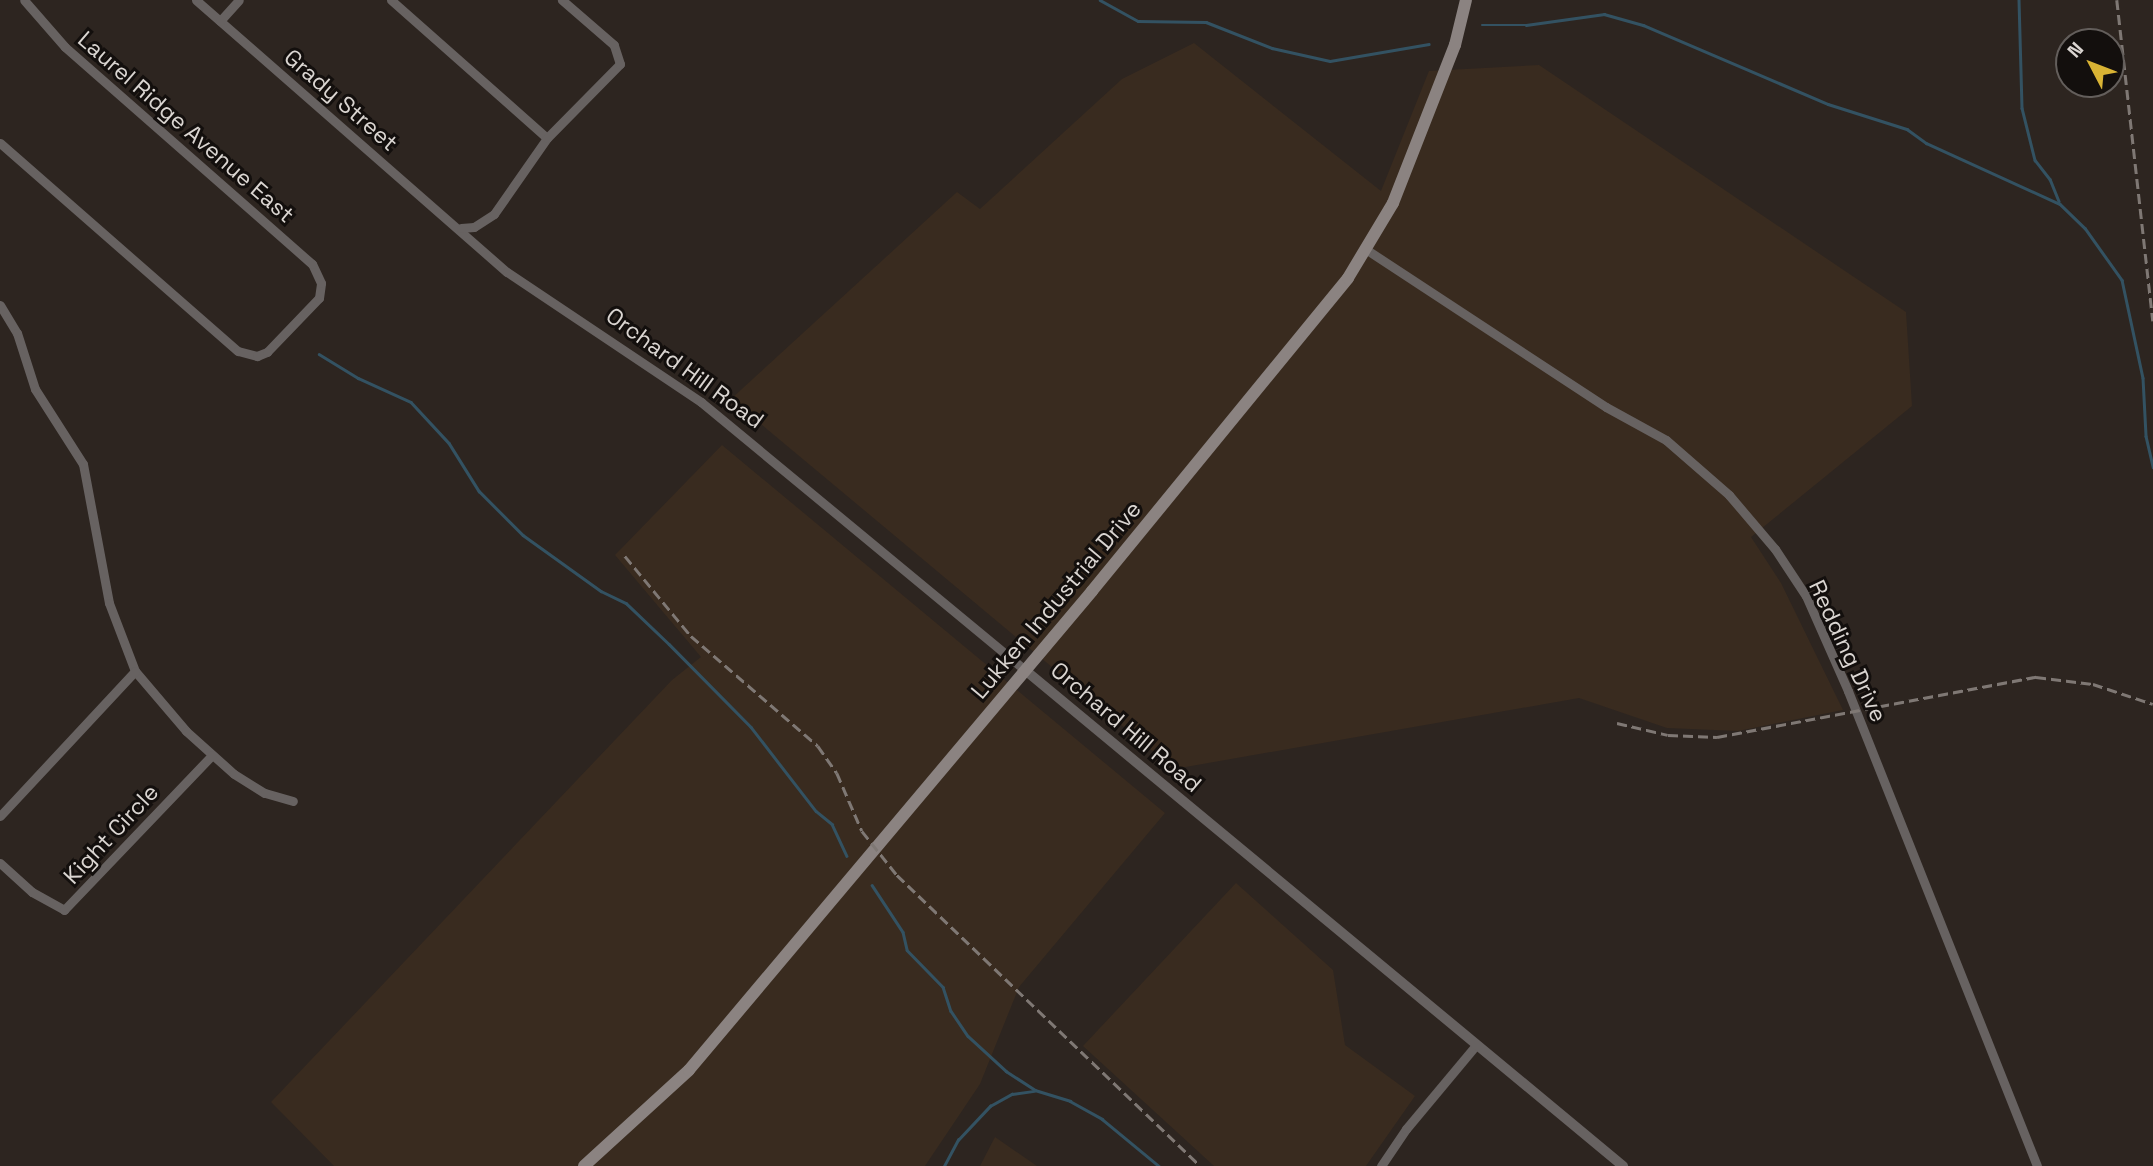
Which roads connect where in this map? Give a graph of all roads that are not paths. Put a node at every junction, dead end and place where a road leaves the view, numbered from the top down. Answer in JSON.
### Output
{"nodes":[{"id":1,"x":24,"y":0,"type":"edge"},
{"id":2,"x":196,"y":0,"type":"edge"},
{"id":3,"x":239,"y":0,"type":"edge"},
{"id":4,"x":391,"y":0,"type":"edge"},
{"id":5,"x":562,"y":0,"type":"edge"},
{"id":6,"x":1466,"y":0,"type":"edge"},
{"id":7,"x":34,"y":4,"type":"edge"},
{"id":8,"x":220,"y":21,"type":"junction"},
{"id":9,"x":547,"y":138,"type":"junction"},
{"id":10,"x":0,"y":143,"type":"edge"},
{"id":11,"x":461,"y":228,"type":"junction"},
{"id":12,"x":1367,"y":250,"type":"junction"},
{"id":13,"x":0,"y":305,"type":"edge"},
{"id":14,"x":1025,"y":670,"type":"junction"},
{"id":15,"x":135,"y":671,"type":"junction"},
{"id":16,"x":212,"y":755,"type":"junction"},
{"id":17,"x":293,"y":801,"type":"dead end"},
{"id":18,"x":0,"y":816,"type":"edge"},
{"id":19,"x":0,"y":863,"type":"edge"},
{"id":20,"x":1476,"y":1045,"type":"junction"},
{"id":21,"x":584,"y":1166,"type":"edge"},
{"id":22,"x":1381,"y":1166,"type":"edge"},
{"id":23,"x":1623,"y":1166,"type":"edge"},
{"id":24,"x":2037,"y":1166,"type":"edge"}],
"edges":[{"from":1,"to":7,"type":"street","name":"Laurel Ridge Avenue East"},
{"from":2,"to":8,"type":"street","name":"Grady Street"},
{"from":3,"to":8,"type":"street"},
{"from":4,"to":9,"type":"street"},
{"from":5,"to":9,"type":"street"},
{"from":6,"to":12,"type":"main road","name":"Lukken Industrial Drive"},
{"from":7,"to":10,"type":"street","name":"Laurel Ridge Avenue East"},
{"from":8,"to":11,"type":"street","name":"Grady Street"},
{"from":9,"to":11,"type":"street"},
{"from":11,"to":14,"type":"street","name":"Orchard Hill Road"},
{"from":12,"to":14,"type":"main road","name":"Lukken Industrial Drive"},
{"from":12,"to":24,"type":"street","name":"Redding Drive"},
{"from":13,"to":15,"type":"street"},
{"from":14,"to":20,"type":"street","name":"Orchard Hill Road"},
{"from":14,"to":21,"type":"main road","name":"Lukken Industrial Drive"},
{"from":15,"to":16,"type":"street"},
{"from":15,"to":18,"type":"street"},
{"from":16,"to":17,"type":"street"},
{"from":16,"to":19,"type":"street","name":"Kight Circle"},
{"from":20,"to":22,"type":"street"},
{"from":20,"to":23,"type":"street","name":"Orchard Hill Road"}]}
